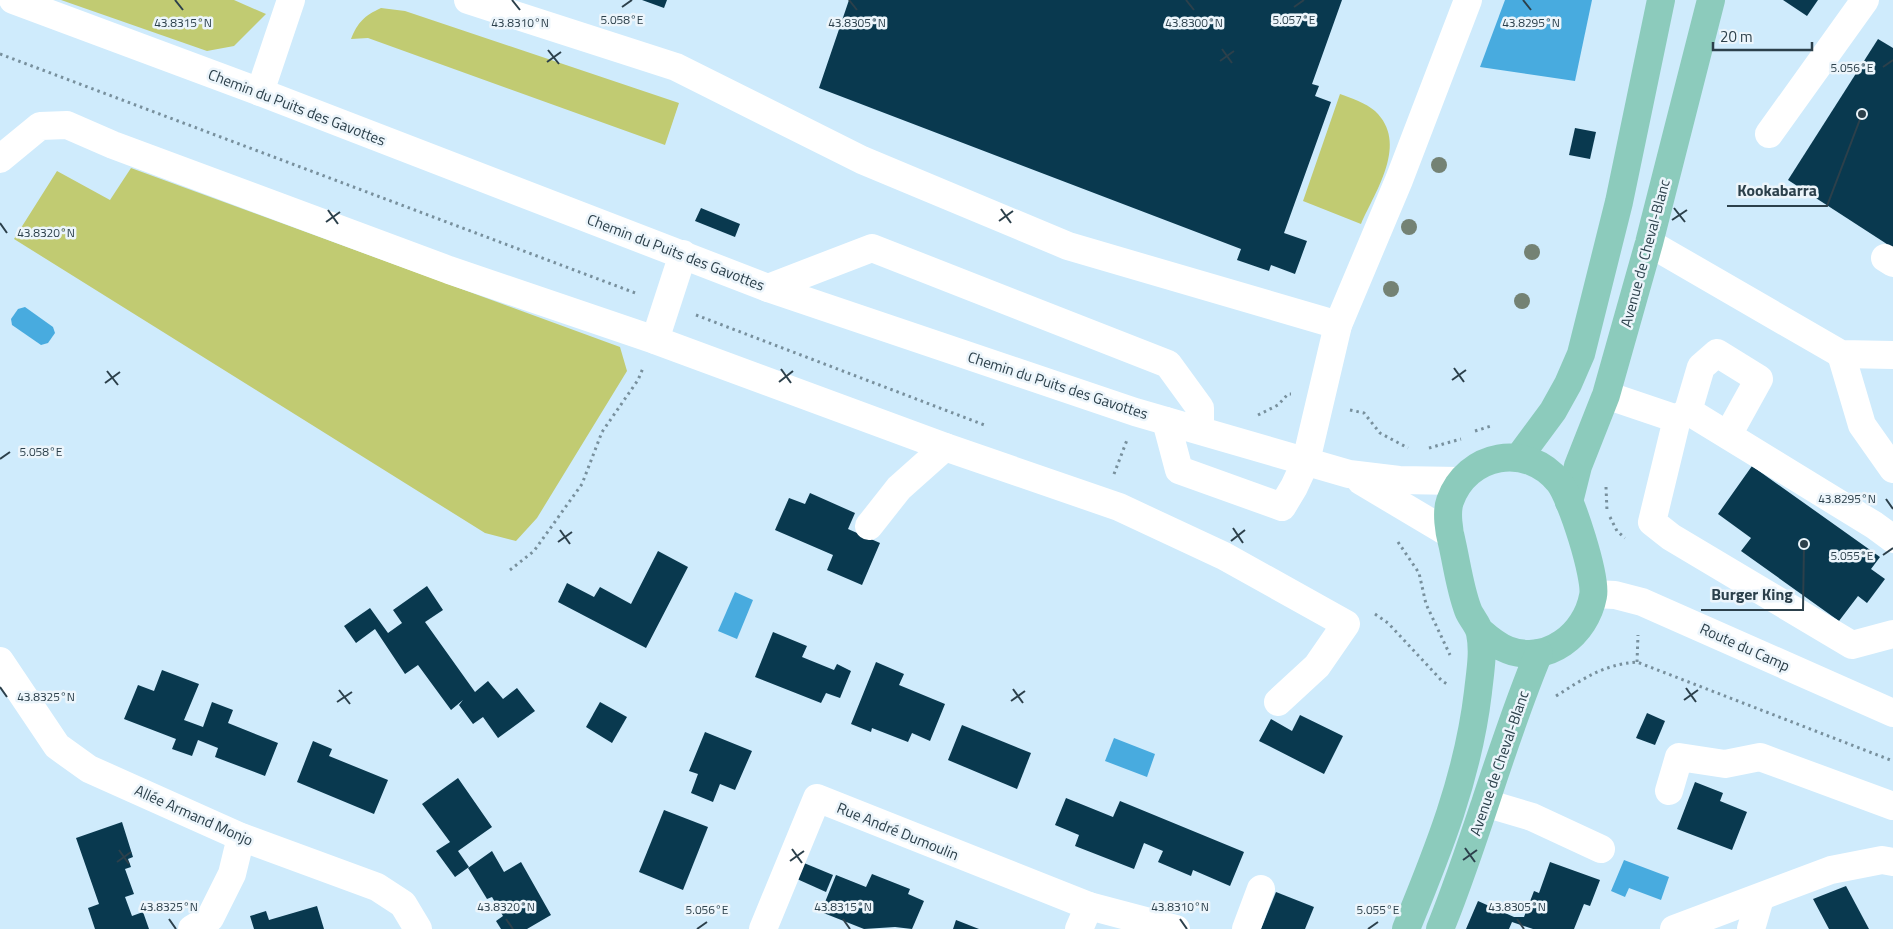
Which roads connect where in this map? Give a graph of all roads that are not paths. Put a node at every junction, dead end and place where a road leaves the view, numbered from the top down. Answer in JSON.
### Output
{"nodes":[{"id":1,"x":13,"y":0,"type":"edge"},
{"id":2,"x":291,"y":0,"type":"edge"},
{"id":3,"x":468,"y":0,"type":"edge"},
{"id":4,"x":1468,"y":0,"type":"edge"},
{"id":5,"x":1661,"y":0,"type":"edge"},
{"id":6,"x":1711,"y":0,"type":"edge"},
{"id":7,"x":1866,"y":0,"type":"edge"},
{"id":8,"x":260,"y":92,"type":"junction"},
{"id":9,"x":1769,"y":134,"type":"dead end"},
{"id":10,"x":0,"y":159,"type":"edge"},
{"id":11,"x":1649,"y":243,"type":"junction"},
{"id":12,"x":683,"y":254,"type":"junction"},
{"id":13,"x":768,"y":288,"type":"junction"},
{"id":14,"x":1338,"y":325,"type":"junction"},
{"id":15,"x":655,"y":340,"type":"junction"},
{"id":16,"x":1842,"y":354,"type":"junction"},
{"id":17,"x":1893,"y":355,"type":"edge"},
{"id":18,"x":1606,"y":396,"type":"junction"},
{"id":19,"x":1683,"y":415,"type":"junction"},
{"id":20,"x":1166,"y":420,"type":"junction"},
{"id":21,"x":1200,"y":430,"type":"junction"},
{"id":22,"x":1728,"y":435,"type":"junction"},
{"id":23,"x":945,"y":447,"type":"junction"},
{"id":24,"x":1518,"y":457,"type":"junction"},
{"id":25,"x":1306,"y":461,"type":"junction"},
{"id":26,"x":1893,"y":469,"type":"edge"},
{"id":27,"x":1349,"y":474,"type":"junction"},
{"id":28,"x":1459,"y":481,"type":"junction"},
{"id":29,"x":1569,"y":502,"type":"junction"},
{"id":30,"x":869,"y":526,"type":"dead end"},
{"id":31,"x":1450,"y":534,"type":"junction"},
{"id":32,"x":1893,"y":538,"type":"edge"},
{"id":33,"x":1594,"y":594,"type":"junction"},
{"id":34,"x":1480,"y":631,"type":"junction"},
{"id":35,"x":1893,"y":634,"type":"edge"},
{"id":36,"x":1539,"y":653,"type":"junction"},
{"id":37,"x":0,"y":661,"type":"edge"},
{"id":38,"x":1278,"y":702,"type":"dead end"},
{"id":39,"x":1893,"y":713,"type":"edge"},
{"id":40,"x":1670,"y":791,"type":"dead end"},
{"id":41,"x":1485,"y":803,"type":"junction"},
{"id":42,"x":1893,"y":806,"type":"edge"},
{"id":43,"x":242,"y":837,"type":"junction"},
{"id":44,"x":1601,"y":849,"type":"dead end"},
{"id":45,"x":1893,"y":862,"type":"edge"},
{"id":46,"x":1261,"y":889,"type":"dead end"},
{"id":47,"x":1760,"y":898,"type":"junction"},
{"id":48,"x":1084,"y":918,"type":"edge"},
{"id":49,"x":192,"y":929,"type":"edge"},
{"id":50,"x":418,"y":929,"type":"edge"},
{"id":51,"x":763,"y":929,"type":"edge"},
{"id":52,"x":1176,"y":929,"type":"edge"},
{"id":53,"x":1246,"y":929,"type":"edge"},
{"id":54,"x":1406,"y":929,"type":"edge"},
{"id":55,"x":1440,"y":929,"type":"edge"},
{"id":56,"x":1674,"y":929,"type":"edge"},
{"id":57,"x":1751,"y":929,"type":"edge"}],
"edges":[{"from":1,"to":8,"type":"street","name":"Chemin du Puits des Gavottes"},
{"from":2,"to":8,"type":"street"},
{"from":3,"to":14,"type":"street"},
{"from":4,"to":14,"type":"street"},
{"from":5,"to":24,"type":"main road"},
{"from":6,"to":11,"type":"main road","name":"Avenue de Cheval-Blanc"},
{"from":7,"to":9,"type":"street"},
{"from":8,"to":12,"type":"street","name":"Chemin du Puits des Gavottes"},
{"from":10,"to":15,"type":"street"},
{"from":11,"to":16,"type":"street"},
{"from":11,"to":18,"type":"main road","name":"Avenue de Cheval-Blanc"},
{"from":12,"to":13,"type":"street","name":"Chemin du Puits des Gavottes"},
{"from":12,"to":15,"type":"street"},
{"from":13,"to":20,"type":"street","name":"Chemin du Puits des Gavottes"},
{"from":13,"to":21,"type":"street"},
{"from":14,"to":25,"type":"street"},
{"from":15,"to":23,"type":"street"},
{"from":16,"to":17,"type":"street"},
{"from":16,"to":26,"type":"street"},
{"from":18,"to":19,"type":"street"},
{"from":18,"to":29,"type":"main road","name":"Avenue de Cheval-Blanc"},
{"from":19,"to":22,"type":"street"},
{"from":19,"to":22,"type":"street"},
{"from":19,"to":35,"type":"street"},
{"from":20,"to":21,"type":"street","name":"Chemin du Puits des Gavottes"},
{"from":20,"to":25,"type":"street"},
{"from":21,"to":25,"type":"street","name":"Chemin du Puits des Gavottes"},
{"from":22,"to":32,"type":"street"},
{"from":23,"to":30,"type":"street"},
{"from":23,"to":38,"type":"street"},
{"from":24,"to":28,"type":"main road","name":"Avenue de Cheval-Blanc"},
{"from":24,"to":29,"type":"main road","name":"Avenue de Cheval-Blanc"},
{"from":25,"to":27,"type":"street","name":"Chemin du Puits des Gavottes"},
{"from":27,"to":28,"type":"street","name":"Chemin du Puits des Gavottes"},
{"from":27,"to":31,"type":"street","name":"Chemin du Puits des Gavottes"},
{"from":28,"to":31,"type":"main road","name":"Avenue de Cheval-Blanc"},
{"from":29,"to":33,"type":"main road","name":"Avenue de Cheval-Blanc"},
{"from":31,"to":34,"type":"main road","name":"Avenue de Cheval-Blanc"},
{"from":33,"to":36,"type":"main road","name":"Avenue de Cheval-Blanc"},
{"from":33,"to":39,"type":"street","name":"Route du Camp"},
{"from":34,"to":36,"type":"main road","name":"Avenue de Cheval-Blanc"},
{"from":34,"to":54,"type":"main road","name":"Avenue de Cheval-Blanc"},
{"from":36,"to":41,"type":"main road","name":"Avenue de Cheval-Blanc"},
{"from":37,"to":43,"type":"street","name":"Allée Armand Monjo"},
{"from":40,"to":42,"type":"street"},
{"from":41,"to":44,"type":"street"},
{"from":41,"to":55,"type":"main road","name":"Avenue de Cheval-Blanc"},
{"from":43,"to":49,"type":"street"},
{"from":43,"to":50,"type":"street","name":"Allée Armand Monjo"},
{"from":45,"to":47,"type":"street"},
{"from":46,"to":53,"type":"street"},
{"from":47,"to":56,"type":"street"},
{"from":47,"to":57,"type":"street"},
{"from":48,"to":51,"type":"street","name":"Rue André Dumoulin"},
{"from":48,"to":52,"type":"street"}]}
